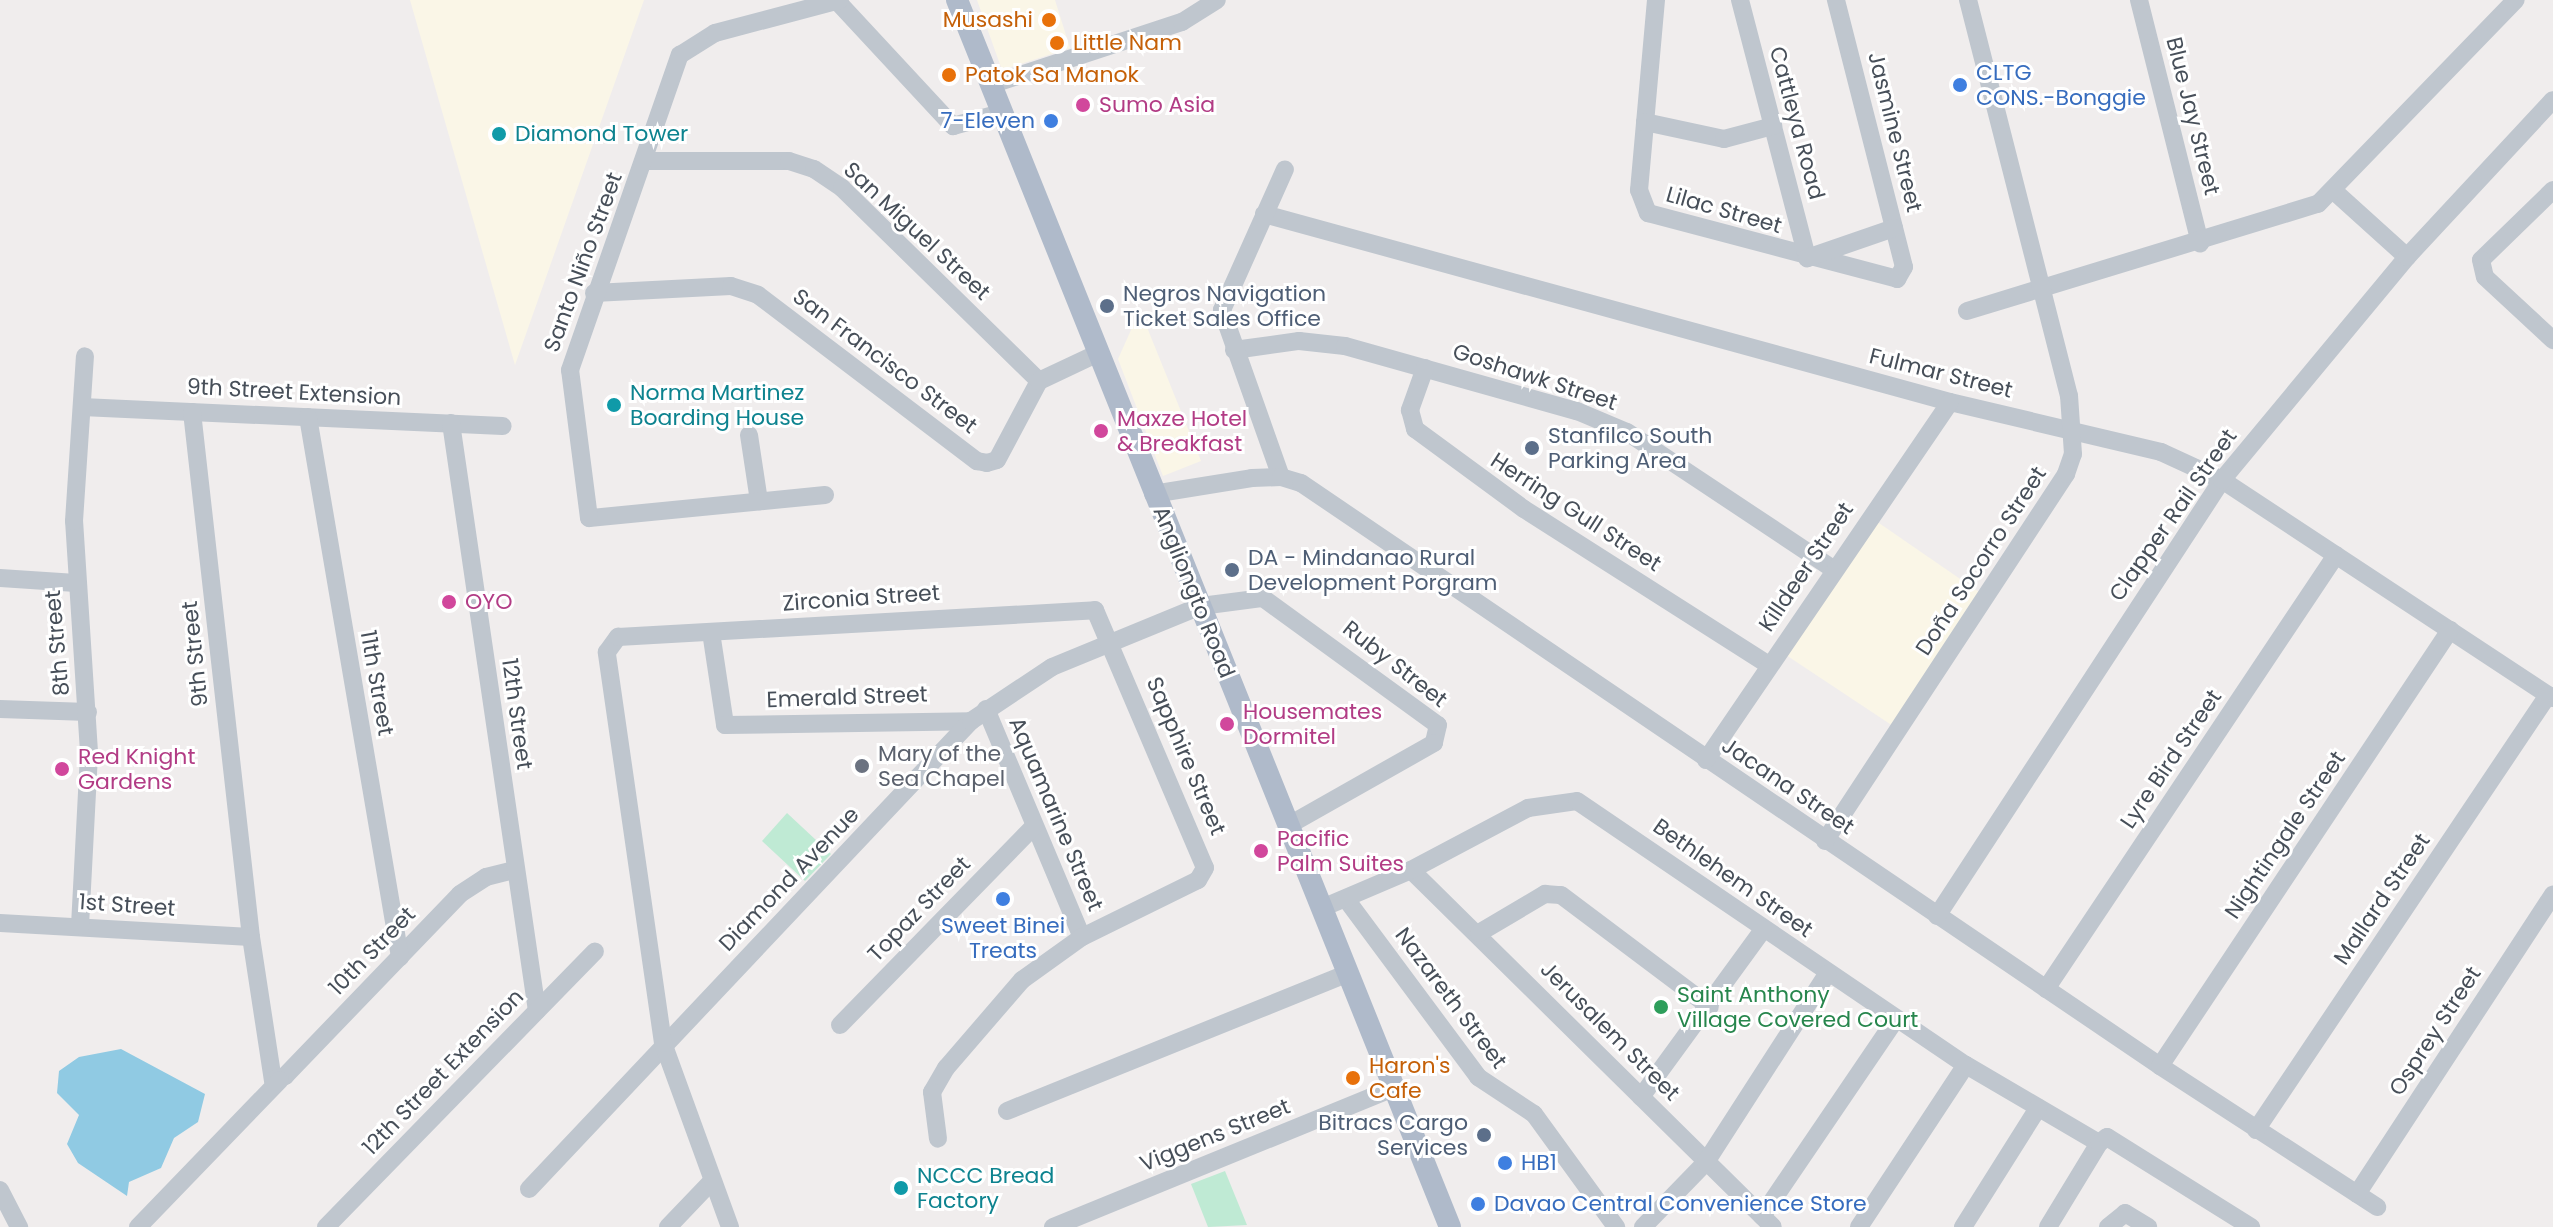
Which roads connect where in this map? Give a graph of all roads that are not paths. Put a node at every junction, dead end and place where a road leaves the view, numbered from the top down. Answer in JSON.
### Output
{"nodes":[{"id":1,"x":838,"y":0,"type":"edge"},
{"id":2,"x":957,"y":0,"type":"edge"},
{"id":3,"x":1217,"y":0,"type":"edge"},
{"id":4,"x":1656,"y":0,"type":"edge"},
{"id":5,"x":1740,"y":0,"type":"edge"},
{"id":6,"x":1836,"y":0,"type":"edge"},
{"id":7,"x":1968,"y":0,"type":"edge"},
{"id":8,"x":2139,"y":0,"type":"edge"},
{"id":9,"x":2516,"y":0,"type":"edge"},
{"id":10,"x":990,"y":85,"type":"junction"},
{"id":11,"x":2553,"y":100,"type":"edge"},
{"id":12,"x":1001,"y":113,"type":"junction"},
{"id":13,"x":1645,"y":122,"type":"junction"},
{"id":14,"x":1773,"y":126,"type":"junction"},
{"id":15,"x":646,"y":161,"type":"junction"},
{"id":16,"x":1285,"y":169,"type":"dead end"},
{"id":17,"x":2553,"y":190,"type":"edge"},
{"id":18,"x":2335,"y":192,"type":"junction"},
{"id":19,"x":1264,"y":214,"type":"junction"},
{"id":20,"x":1894,"y":228,"type":"junction"},
{"id":21,"x":2200,"y":243,"type":"junction"},
{"id":22,"x":2407,"y":257,"type":"junction"},
{"id":23,"x":1807,"y":258,"type":"junction"},
{"id":24,"x":1903,"y":276,"type":"joint"},
{"id":25,"x":2042,"y":289,"type":"junction"},
{"id":26,"x":594,"y":293,"type":"junction"},
{"id":27,"x":1967,"y":311,"type":"dead end"},
{"id":28,"x":2553,"y":340,"type":"edge"},
{"id":29,"x":1234,"y":350,"type":"junction"},
{"id":30,"x":1096,"y":354,"type":"junction"},
{"id":31,"x":85,"y":356,"type":"dead end"},
{"id":32,"x":1425,"y":368,"type":"junction"},
{"id":33,"x":1039,"y":381,"type":"junction"},
{"id":34,"x":1950,"y":402,"type":"junction"},
{"id":35,"x":82,"y":407,"type":"junction"},
{"id":36,"x":192,"y":412,"type":"junction"},
{"id":37,"x":308,"y":417,"type":"junction"},
{"id":38,"x":451,"y":423,"type":"junction"},
{"id":39,"x":503,"y":426,"type":"dead end"},
{"id":40,"x":2075,"y":431,"type":"junction"},
{"id":41,"x":749,"y":435,"type":"dead end"},
{"id":42,"x":1281,"y":477,"type":"junction"},
{"id":43,"x":2222,"y":480,"type":"junction"},
{"id":44,"x":1153,"y":494,"type":"junction"},
{"id":45,"x":825,"y":495,"type":"dead end"},
{"id":46,"x":759,"y":501,"type":"junction"},
{"id":47,"x":2336,"y":555,"type":"junction"},
{"id":48,"x":1832,"y":568,"type":"junction"},
{"id":49,"x":0,"y":578,"type":"edge"},
{"id":50,"x":76,"y":583,"type":"junction"},
{"id":51,"x":1201,"y":606,"type":"junction"},
{"id":52,"x":2450,"y":630,"type":"junction"},
{"id":53,"x":711,"y":632,"type":"junction"},
{"id":54,"x":1111,"y":639,"type":"junction"},
{"id":55,"x":1769,"y":665,"type":"junction"},
{"id":56,"x":2550,"y":696,"type":"edge"},
{"id":57,"x":0,"y":709,"type":"edge"},
{"id":58,"x":986,"y":709,"type":"junction"},
{"id":59,"x":88,"y":712,"type":"junction"},
{"id":60,"x":971,"y":721,"type":"junction"},
{"id":61,"x":1706,"y":760,"type":"junction"},
{"id":62,"x":1289,"y":825,"type":"junction"},
{"id":63,"x":1033,"y":827,"type":"junction"},
{"id":64,"x":1825,"y":841,"type":"junction"},
{"id":65,"x":515,"y":870,"type":"junction"},
{"id":66,"x":1411,"y":870,"type":"junction"},
{"id":67,"x":2553,"y":895,"type":"edge"},
{"id":68,"x":1346,"y":899,"type":"junction"},
{"id":69,"x":1322,"y":908,"type":"junction"},
{"id":70,"x":1937,"y":916,"type":"junction"},
{"id":71,"x":0,"y":923,"type":"edge"},
{"id":72,"x":80,"y":926,"type":"junction"},
{"id":73,"x":1763,"y":930,"type":"junction"},
{"id":74,"x":1479,"y":933,"type":"junction"},
{"id":75,"x":251,"y":937,"type":"junction"},
{"id":76,"x":1082,"y":937,"type":"junction"},
{"id":77,"x":595,"y":951,"type":"dead end"},
{"id":78,"x":400,"y":957,"type":"junction"},
{"id":79,"x":1348,"y":973,"type":"junction"},
{"id":80,"x":1827,"y":974,"type":"junction"},
{"id":81,"x":2046,"y":989,"type":"junction"},
{"id":82,"x":1710,"y":1007,"type":"junction"},
{"id":83,"x":537,"y":1011,"type":"junction"},
{"id":84,"x":1896,"y":1019,"type":"junction"},
{"id":85,"x":840,"y":1025,"type":"dead end"},
{"id":86,"x":663,"y":1043,"type":"junction"},
{"id":87,"x":1966,"y":1065,"type":"junction"},
{"id":88,"x":2160,"y":1066,"type":"junction"},
{"id":89,"x":276,"y":1080,"type":"junction"},
{"id":90,"x":1394,"y":1088,"type":"junction"},
{"id":91,"x":1641,"y":1097,"type":"junction"},
{"id":92,"x":2038,"y":1108,"type":"junction"},
{"id":93,"x":1007,"y":1111,"type":"dead end"},
{"id":94,"x":2256,"y":1130,"type":"junction"},
{"id":95,"x":938,"y":1139,"type":"dead end"},
{"id":96,"x":2099,"y":1143,"type":"junction"},
{"id":97,"x":1706,"y":1162,"type":"junction"},
{"id":98,"x":710,"y":1183,"type":"junction"},
{"id":99,"x":529,"y":1189,"type":"dead end"},
{"id":100,"x":0,"y":1190,"type":"edge"},
{"id":101,"x":2357,"y":1194,"type":"junction"},
{"id":102,"x":2377,"y":1207,"type":"dead end"},
{"id":103,"x":1767,"y":1222,"type":"edge"},
{"id":104,"x":19,"y":1227,"type":"edge"},
{"id":105,"x":138,"y":1227,"type":"edge"},
{"id":106,"x":326,"y":1227,"type":"edge"},
{"id":107,"x":668,"y":1227,"type":"edge"},
{"id":108,"x":730,"y":1227,"type":"edge"},
{"id":109,"x":1053,"y":1227,"type":"edge"},
{"id":110,"x":1450,"y":1227,"type":"edge"},
{"id":111,"x":1616,"y":1227,"type":"edge"},
{"id":112,"x":1643,"y":1227,"type":"edge"},
{"id":113,"x":1859,"y":1227,"type":"edge"},
{"id":114,"x":1963,"y":1227,"type":"edge"},
{"id":115,"x":2048,"y":1227,"type":"edge"},
{"id":116,"x":2108,"y":1227,"type":"edge"},
{"id":117,"x":2148,"y":1227,"type":"edge"},
{"id":118,"x":2251,"y":1227,"type":"edge"}],
"edges":[{"from":1,"to":12,"type":"street"},
{"from":1,"to":15,"type":"street","name":"Santo Niño Street"},
{"from":2,"to":10,"type":"main road","name":"Angliongto Road"},
{"from":3,"to":10,"type":"street"},
{"from":4,"to":13,"type":"street","name":"Lilac Street"},
{"from":5,"to":14,"type":"street","name":"Cattleya Road"},
{"from":6,"to":20,"type":"street","name":"Jasmine Street"},
{"from":7,"to":25,"type":"street","name":"Doña Socorro Street"},
{"from":8,"to":21,"type":"street","name":"Blue Jay Street"},
{"from":9,"to":18,"type":"street"},
{"from":10,"to":12,"type":"main road","name":"Angliongto Road"},
{"from":11,"to":22,"type":"street","name":"Clapper Rail Street"},
{"from":12,"to":30,"type":"main road","name":"Angliongto Road"},
{"from":13,"to":14,"type":"street"},
{"from":13,"to":23,"type":"street","name":"Lilac Street"},
{"from":14,"to":23,"type":"street","name":"Cattleya Road"},
{"from":15,"to":26,"type":"street","name":"Santo Niño Street"},
{"from":15,"to":33,"type":"street","name":"San Miguel Street"},
{"from":16,"to":19,"type":"street"},
{"from":17,"to":28,"type":"street"},
{"from":18,"to":21,"type":"street"},
{"from":18,"to":22,"type":"street"},
{"from":19,"to":29,"type":"street"},
{"from":19,"to":34,"type":"street","name":"Fulmar Street"},
{"from":20,"to":23,"type":"street"},
{"from":20,"to":24,"type":"street","name":"Jasmine Street"},
{"from":21,"to":25,"type":"street"},
{"from":22,"to":43,"type":"street","name":"Clapper Rail Street"},
{"from":23,"to":24,"type":"street","name":"Lilac Street"},
{"from":25,"to":27,"type":"street"},
{"from":25,"to":40,"type":"street","name":"Doña Socorro Street"},
{"from":26,"to":33,"type":"street","name":"San Francisco Street"},
{"from":26,"to":46,"type":"street","name":"Santo Niño Street"},
{"from":29,"to":32,"type":"street","name":"Goshawk Street"},
{"from":29,"to":42,"type":"street"},
{"from":30,"to":33,"type":"street"},
{"from":30,"to":44,"type":"main road","name":"Angliongto Road"},
{"from":31,"to":35,"type":"street","name":"8th Street"},
{"from":32,"to":48,"type":"street","name":"Goshawk Street"},
{"from":32,"to":55,"type":"street","name":"Herring Gull Street"},
{"from":34,"to":40,"type":"street","name":"Fulmar Street"},
{"from":34,"to":48,"type":"street","name":"Killdeer Street"},
{"from":35,"to":36,"type":"street","name":"9th Street Extension"},
{"from":35,"to":50,"type":"street","name":"8th Street"},
{"from":36,"to":37,"type":"street","name":"9th Street Extension"},
{"from":36,"to":75,"type":"street","name":"9th Street"},
{"from":37,"to":38,"type":"street","name":"9th Street Extension"},
{"from":37,"to":78,"type":"street","name":"11th Street"},
{"from":38,"to":39,"type":"street","name":"9th Street Extension"},
{"from":38,"to":65,"type":"street","name":"12th Street"},
{"from":40,"to":43,"type":"street","name":"Fulmar Street"},
{"from":40,"to":64,"type":"street","name":"Doña Socorro Street"},
{"from":41,"to":46,"type":"street"},
{"from":42,"to":44,"type":"street"},
{"from":42,"to":61,"type":"street","name":"Jacana Street"},
{"from":43,"to":47,"type":"street","name":"Fulmar Street"},
{"from":43,"to":70,"type":"street","name":"Clapper Rail Street"},
{"from":44,"to":51,"type":"main road","name":"Angliongto Road"},
{"from":45,"to":46,"type":"street"},
{"from":47,"to":52,"type":"street","name":"Fulmar Street"},
{"from":47,"to":81,"type":"street","name":"Lyre Bird Street"},
{"from":48,"to":55,"type":"street","name":"Killdeer Street"},
{"from":49,"to":50,"type":"street"},
{"from":50,"to":59,"type":"street","name":"8th Street"},
{"from":51,"to":54,"type":"street","name":"Diamond Avenue"},
{"from":51,"to":62,"type":"main road","name":"Angliongto Road"},
{"from":51,"to":62,"type":"street","name":"Ruby Street"},
{"from":52,"to":56,"type":"street","name":"Fulmar Street"},
{"from":52,"to":88,"type":"street","name":"Nightingale Street"},
{"from":53,"to":54,"type":"street","name":"Zirconia Street"},
{"from":53,"to":60,"type":"street","name":"Emerald Street"},
{"from":53,"to":86,"type":"street","name":"Zirconia Street"},
{"from":54,"to":58,"type":"street","name":"Diamond Avenue"},
{"from":54,"to":76,"type":"street","name":"Sapphire Street"},
{"from":55,"to":61,"type":"street","name":"Killdeer Street"},
{"from":56,"to":94,"type":"street","name":"Mallard Street"},
{"from":57,"to":59,"type":"street"},
{"from":58,"to":60,"type":"street","name":"Diamond Avenue"},
{"from":58,"to":63,"type":"street","name":"Aquamarine Street"},
{"from":59,"to":72,"type":"street","name":"8th Street"},
{"from":60,"to":86,"type":"street","name":"Diamond Avenue"},
{"from":61,"to":64,"type":"street","name":"Jacana Street"},
{"from":62,"to":69,"type":"main road","name":"Angliongto Road"},
{"from":63,"to":76,"type":"street","name":"Aquamarine Street"},
{"from":63,"to":85,"type":"street","name":"Topaz Street"},
{"from":64,"to":70,"type":"street","name":"Jacana Street"},
{"from":65,"to":78,"type":"street","name":"10th Street"},
{"from":65,"to":83,"type":"street","name":"12th Street"},
{"from":66,"to":68,"type":"street","name":"Bethlehem Street"},
{"from":66,"to":73,"type":"street","name":"Bethlehem Street"},
{"from":66,"to":74,"type":"street","name":"Jerusalem Street"},
{"from":67,"to":101,"type":"street","name":"Osprey Street"},
{"from":68,"to":69,"type":"street","name":"Bethlehem Street"},
{"from":68,"to":111,"type":"street","name":"Nazareth Street"},
{"from":69,"to":79,"type":"main road","name":"Angliongto Road"},
{"from":70,"to":81,"type":"street","name":"Jacana Street"},
{"from":71,"to":72,"type":"street","name":"1st Street"},
{"from":72,"to":75,"type":"street","name":"1st Street"},
{"from":73,"to":80,"type":"street","name":"Bethlehem Street"},
{"from":73,"to":82,"type":"street"},
{"from":74,"to":82,"type":"street"},
{"from":74,"to":91,"type":"street","name":"Jerusalem Street"},
{"from":75,"to":89,"type":"street","name":"9th Street"},
{"from":76,"to":95,"type":"street","name":"Sapphire Street"},
{"from":77,"to":83,"type":"street","name":"12th Street Extension"},
{"from":78,"to":89,"type":"street","name":"10th Street"},
{"from":79,"to":90,"type":"main road","name":"Angliongto Road"},
{"from":79,"to":93,"type":"street"},
{"from":80,"to":84,"type":"street","name":"Bethlehem Street"},
{"from":80,"to":97,"type":"street"},
{"from":81,"to":88,"type":"street","name":"Jacana Street"},
{"from":82,"to":91,"type":"street"},
{"from":83,"to":106,"type":"street","name":"12th Street Extension"},
{"from":84,"to":87,"type":"street","name":"Bethlehem Street"},
{"from":84,"to":103,"type":"street"},
{"from":86,"to":98,"type":"street"},
{"from":86,"to":99,"type":"street","name":"Diamond Avenue"},
{"from":87,"to":92,"type":"street","name":"Bethlehem Street"},
{"from":87,"to":113,"type":"street"},
{"from":88,"to":94,"type":"street","name":"Jacana Street"},
{"from":89,"to":105,"type":"street","name":"10th Street"},
{"from":90,"to":109,"type":"street","name":"Viggens Street"},
{"from":90,"to":110,"type":"main road","name":"Angliongto Road"},
{"from":91,"to":97,"type":"street","name":"Jerusalem Street"},
{"from":92,"to":96,"type":"street","name":"Bethlehem Street"},
{"from":92,"to":114,"type":"street"},
{"from":94,"to":101,"type":"street","name":"Jacana Street"},
{"from":96,"to":115,"type":"street"},
{"from":96,"to":118,"type":"street","name":"Bethlehem Street"},
{"from":97,"to":103,"type":"street","name":"Jerusalem Street"},
{"from":97,"to":112,"type":"street"},
{"from":98,"to":107,"type":"street"},
{"from":98,"to":108,"type":"street"},
{"from":100,"to":104,"type":"street"},
{"from":101,"to":102,"type":"street","name":"Jacana Street"},
{"from":116,"to":117,"type":"street"}]}
